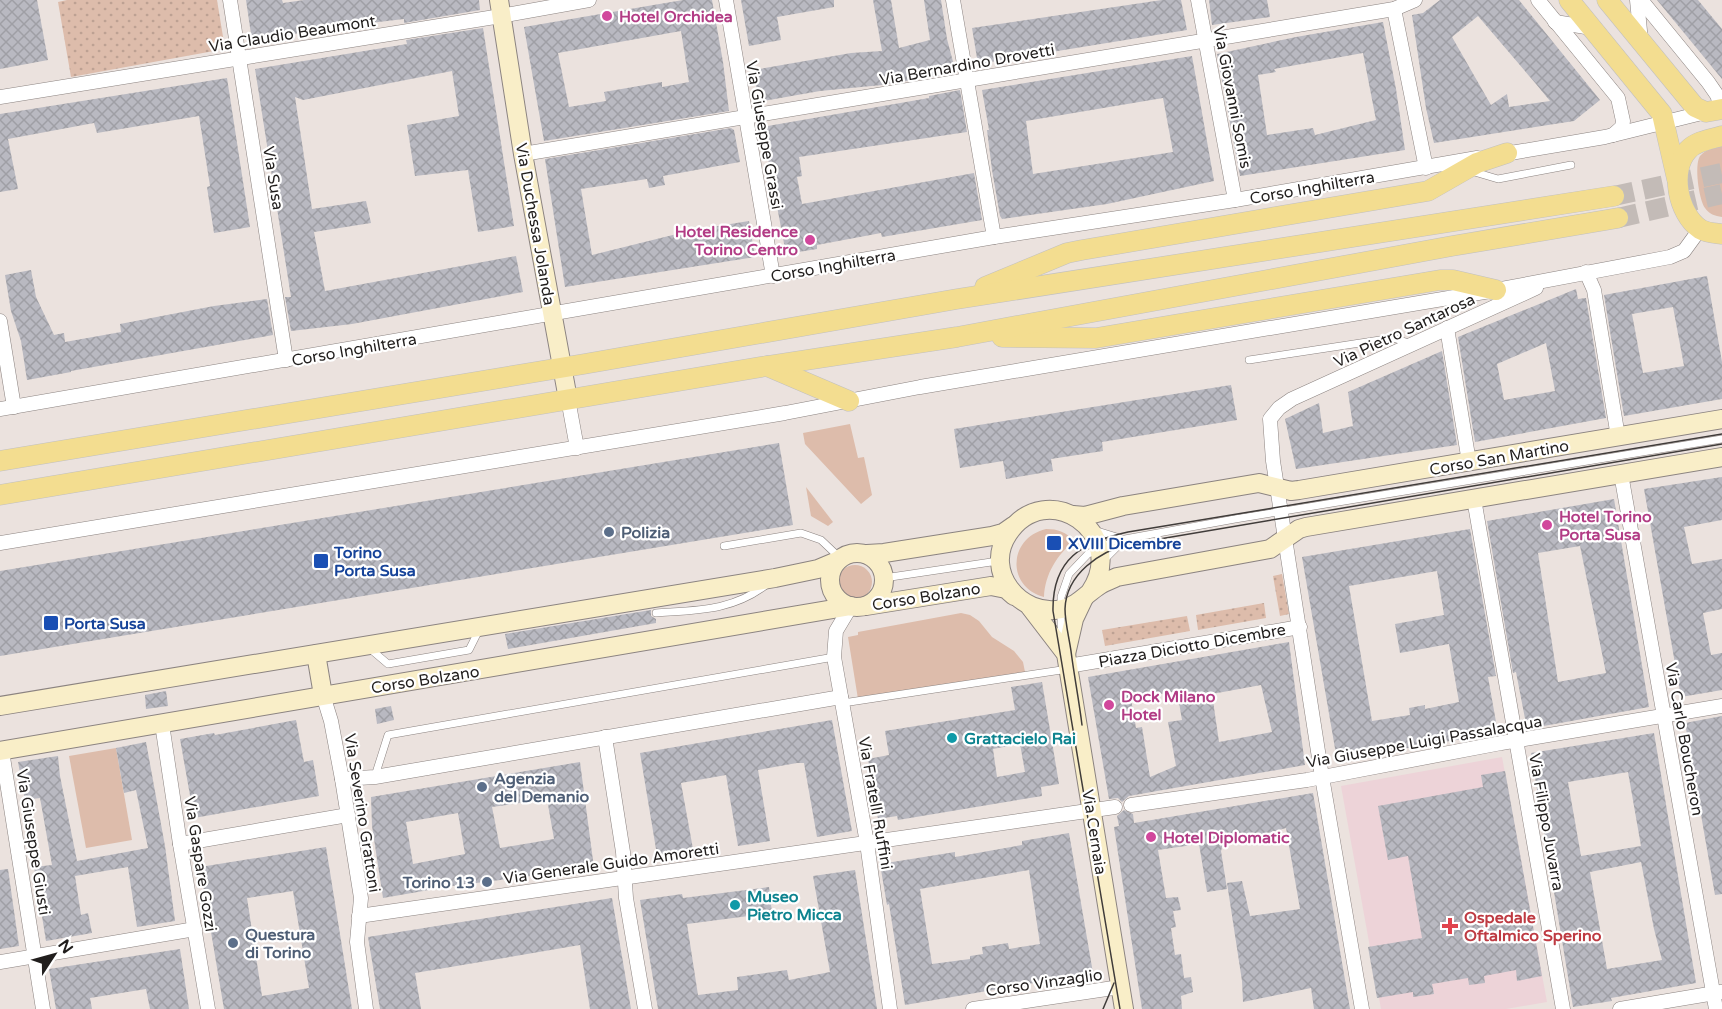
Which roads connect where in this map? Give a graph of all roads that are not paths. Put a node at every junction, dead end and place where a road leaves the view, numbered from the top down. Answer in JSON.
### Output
{"nodes":[{"id":1,"x":230,"y":0,"type":"edge"},
{"id":2,"x":589,"y":0,"type":"edge"},
{"id":3,"x":726,"y":0,"type":"edge"},
{"id":4,"x":953,"y":0,"type":"edge"},
{"id":5,"x":1198,"y":0,"type":"edge"},
{"id":6,"x":1415,"y":0,"type":"edge"},
{"id":7,"x":1538,"y":0,"type":"edge"},
{"id":8,"x":1569,"y":0,"type":"edge"},
{"id":9,"x":1607,"y":0,"type":"edge"},
{"id":10,"x":1639,"y":0,"type":"edge"},
{"id":11,"x":500,"y":8,"type":"edge"},
{"id":12,"x":1394,"y":9,"type":"junction"},
{"id":13,"x":1555,"y":22,"type":"junction"},
{"id":14,"x":1592,"y":28,"type":"junction"},
{"id":15,"x":1204,"y":39,"type":"junction"},
{"id":16,"x":1641,"y":41,"type":"junction"},
{"id":17,"x":239,"y":59,"type":"junction"},
{"id":18,"x":967,"y":80,"type":"junction"},
{"id":19,"x":0,"y":97,"type":"edge"},
{"id":20,"x":1717,"y":110,"type":"edge"},
{"id":21,"x":745,"y":118,"type":"junction"},
{"id":22,"x":1665,"y":121,"type":"junction"},
{"id":23,"x":1613,"y":135,"type":"junction"},
{"id":24,"x":1722,"y":136,"type":"edge"},
{"id":25,"x":1507,"y":153,"type":"junction"},
{"id":26,"x":523,"y":154,"type":"junction"},
{"id":27,"x":1571,"y":165,"type":"dead end"},
{"id":28,"x":1426,"y":168,"type":"junction"},
{"id":29,"x":1466,"y":169,"type":"junction"},
{"id":30,"x":1677,"y":179,"type":"junction"},
{"id":31,"x":1614,"y":196,"type":"tunnel mouth"},
{"id":32,"x":1235,"y":200,"type":"junction"},
{"id":33,"x":1618,"y":218,"type":"tunnel mouth"},
{"id":34,"x":1700,"y":229,"type":"junction"},
{"id":35,"x":1722,"y":234,"type":"edge"},
{"id":36,"x":994,"y":237,"type":"junction"},
{"id":37,"x":1586,"y":272,"type":"junction"},
{"id":38,"x":773,"y":276,"type":"junction"},
{"id":39,"x":1557,"y":278,"type":"junction"},
{"id":40,"x":1496,"y":290,"type":"junction"},
{"id":41,"x":957,"y":299,"type":"junction"},
{"id":42,"x":552,"y":315,"type":"junction"},
{"id":43,"x":0,"y":321,"type":"edge"},
{"id":44,"x":1447,"y":327,"type":"junction"},
{"id":45,"x":957,"y":337,"type":"junction"},
{"id":46,"x":1412,"y":344,"type":"junction"},
{"id":47,"x":286,"y":360,"type":"junction"},
{"id":48,"x":1249,"y":360,"type":"dead end"},
{"id":49,"x":767,"y":366,"type":"junction"},
{"id":50,"x":563,"y":367,"type":"junction"},
{"id":51,"x":568,"y":399,"type":"junction"},
{"id":52,"x":849,"y":401,"type":"junction"},
{"id":53,"x":14,"y":407,"type":"junction"},
{"id":54,"x":0,"y":409,"type":"edge"},
{"id":55,"x":1270,"y":419,"type":"joint"},
{"id":56,"x":1722,"y":419,"type":"edge"},
{"id":57,"x":1618,"y":437,"type":"junction"},
{"id":58,"x":1722,"y":439,"type":"edge"},
{"id":59,"x":577,"y":448,"type":"junction"},
{"id":60,"x":1722,"y":457,"type":"edge"},
{"id":61,"x":0,"y":461,"type":"edge"},
{"id":62,"x":1469,"y":462,"type":"junction"},
{"id":63,"x":1621,"y":474,"type":"junction"},
{"id":64,"x":1277,"y":487,"type":"junction"},
{"id":65,"x":0,"y":495,"type":"edge"},
{"id":66,"x":1474,"y":499,"type":"junction"},
{"id":67,"x":1281,"y":512,"type":"junction"},
{"id":68,"x":1079,"y":519,"type":"junction"},
{"id":69,"x":1013,"y":526,"type":"junction"},
{"id":70,"x":1286,"y":538,"type":"junction"},
{"id":71,"x":1126,"y":539,"type":"junction"},
{"id":72,"x":0,"y":543,"type":"edge"},
{"id":73,"x":724,"y":546,"type":"dead end"},
{"id":74,"x":867,"y":554,"type":"junction"},
{"id":75,"x":1100,"y":556,"type":"junction"},
{"id":76,"x":838,"y":560,"type":"junction"},
{"id":77,"x":1000,"y":560,"type":"junction"},
{"id":78,"x":775,"y":578,"type":"junction"},
{"id":79,"x":885,"y":578,"type":"junction"},
{"id":80,"x":1087,"y":595,"type":"junction"},
{"id":81,"x":1025,"y":604,"type":"junction"},
{"id":82,"x":857,"y":606,"type":"junction"},
{"id":83,"x":1061,"y":610,"type":"junction"},
{"id":84,"x":656,"y":613,"type":"dead end"},
{"id":85,"x":1300,"y":627,"type":"junction"},
{"id":86,"x":316,"y":654,"type":"junction"},
{"id":87,"x":834,"y":657,"type":"junction"},
{"id":88,"x":1067,"y":663,"type":"junction"},
{"id":89,"x":324,"y":695,"type":"junction"},
{"id":90,"x":842,"y":700,"type":"junction"},
{"id":91,"x":0,"y":706,"type":"edge"},
{"id":92,"x":1722,"y":706,"type":"edge"},
{"id":93,"x":1664,"y":716,"type":"junction"},
{"id":94,"x":162,"y":724,"type":"junction"},
{"id":95,"x":605,"y":737,"type":"junction"},
{"id":96,"x":1516,"y":741,"type":"junction"},
{"id":97,"x":1,"y":751,"type":"edge"},
{"id":98,"x":375,"y":777,"type":"junction"},
{"id":99,"x":1322,"y":777,"type":"junction"},
{"id":100,"x":342,"y":779,"type":"junction"},
{"id":101,"x":1131,"y":804,"type":"dead end"},
{"id":102,"x":1115,"y":807,"type":"dead end"},
{"id":103,"x":1091,"y":810,"type":"junction"},
{"id":104,"x":348,"y":815,"type":"junction"},
{"id":105,"x":867,"y":843,"type":"junction"},
{"id":106,"x":180,"y":844,"type":"junction"},
{"id":107,"x":624,"y":878,"type":"junction"},
{"id":108,"x":359,"y":916,"type":"junction"},
{"id":109,"x":195,"y":929,"type":"junction"},
{"id":110,"x":35,"y":956,"type":"junction"},
{"id":111,"x":0,"y":962,"type":"edge"},
{"id":112,"x":1120,"y":987,"type":"junction"},
{"id":113,"x":1718,"y":993,"type":"edge"},
{"id":114,"x":43,"y":1009,"type":"edge"},
{"id":115,"x":208,"y":1009,"type":"edge"},
{"id":116,"x":366,"y":1009,"type":"edge"},
{"id":117,"x":645,"y":1009,"type":"edge"},
{"id":118,"x":890,"y":1009,"type":"edge"},
{"id":119,"x":973,"y":1009,"type":"edge"},
{"id":120,"x":1124,"y":1009,"type":"edge"},
{"id":121,"x":1362,"y":1009,"type":"edge"},
{"id":122,"x":1563,"y":1009,"type":"edge"},
{"id":123,"x":1620,"y":1009,"type":"edge"},
{"id":124,"x":1716,"y":1009,"type":"edge"}],
"edges":[{"from":1,"to":17,"type":"street","name":"Via Susa"},
{"from":2,"to":11,"type":"street","name":"Via Claudio Beaumont"},
{"from":3,"to":21,"type":"street","name":"Via Giuseppe Grassi"},
{"from":4,"to":18,"type":"street"},
{"from":5,"to":15,"type":"street","name":"Via Giovanni Somis"},
{"from":6,"to":12,"type":"street","name":"Via Bernardino Drovetti"},
{"from":7,"to":13,"type":"street"},
{"from":8,"to":14,"type":"main road"},
{"from":9,"to":16,"type":"main road"},
{"from":10,"to":16,"type":"street"},
{"from":10,"to":20,"type":"street"},
{"from":11,"to":17,"type":"street","name":"Via Claudio Beaumont"},
{"from":11,"to":26,"type":"street","name":"Via Duchessa Jolanda"},
{"from":12,"to":15,"type":"street","name":"Via Bernardino Drovetti"},
{"from":12,"to":28,"type":"street"},
{"from":13,"to":14,"type":"street"},
{"from":13,"to":23,"type":"street"},
{"from":14,"to":22,"type":"main road"},
{"from":15,"to":18,"type":"street","name":"Via Bernardino Drovetti"},
{"from":15,"to":32,"type":"street","name":"Via Giovanni Somis"},
{"from":16,"to":20,"type":"main road"},
{"from":17,"to":19,"type":"street","name":"Via Claudio Beaumont"},
{"from":17,"to":47,"type":"street","name":"Via Susa"},
{"from":18,"to":21,"type":"street","name":"Via Bernardino Drovetti"},
{"from":18,"to":36,"type":"street"},
{"from":20,"to":22,"type":"street","name":"Corso Inghilterra"},
{"from":21,"to":26,"type":"street","name":"Via Bernardino Drovetti"},
{"from":21,"to":38,"type":"street","name":"Via Giuseppe Grassi"},
{"from":22,"to":23,"type":"street","name":"Corso Inghilterra"},
{"from":22,"to":30,"type":"main road"},
{"from":23,"to":25,"type":"street","name":"Corso Inghilterra"},
{"from":24,"to":30,"type":"main road"},
{"from":25,"to":28,"type":"street","name":"Corso Inghilterra"},
{"from":25,"to":29,"type":"main road"},
{"from":26,"to":42,"type":"street","name":"Via Duchessa Jolanda"},
{"from":27,"to":29,"type":"lane"},
{"from":28,"to":32,"type":"street","name":"Corso Inghilterra"},
{"from":29,"to":41,"type":"main road"},
{"from":30,"to":34,"type":"main road"},
{"from":31,"to":41,"type":"main road"},
{"from":32,"to":36,"type":"street","name":"Corso Inghilterra"},
{"from":33,"to":45,"type":"main road"},
{"from":34,"to":35,"type":"main road"},
{"from":34,"to":37,"type":"street"},
{"from":36,"to":38,"type":"street","name":"Corso Inghilterra"},
{"from":37,"to":39,"type":"street"},
{"from":37,"to":57,"type":"street"},
{"from":38,"to":42,"type":"street","name":"Corso Inghilterra"},
{"from":39,"to":40,"type":"street"},
{"from":39,"to":44,"type":"street","name":"Via Pietro Santarosa"},
{"from":40,"to":45,"type":"main road"},
{"from":40,"to":52,"type":"street"},
{"from":41,"to":50,"type":"main road"},
{"from":42,"to":47,"type":"street","name":"Corso Inghilterra"},
{"from":42,"to":50,"type":"street","name":"Via Duchessa Jolanda"},
{"from":43,"to":53,"type":"street"},
{"from":44,"to":46,"type":"street","name":"Via Pietro Santarosa"},
{"from":44,"to":62,"type":"street"},
{"from":45,"to":49,"type":"main road"},
{"from":46,"to":48,"type":"lane"},
{"from":46,"to":55,"type":"street","name":"Via Pietro Santarosa"},
{"from":47,"to":53,"type":"street","name":"Corso Inghilterra"},
{"from":49,"to":51,"type":"main road"},
{"from":49,"to":52,"type":"main road"},
{"from":50,"to":51,"type":"street","name":"Via Duchessa Jolanda"},
{"from":50,"to":61,"type":"main road"},
{"from":51,"to":59,"type":"street","name":"Via Duchessa Jolanda"},
{"from":51,"to":65,"type":"main road"},
{"from":52,"to":59,"type":"street"},
{"from":53,"to":54,"type":"street","name":"Corso Inghilterra"},
{"from":55,"to":64,"type":"street","name":"Piazza Diciotto Dicembre"},
{"from":56,"to":57,"type":"street","name":"Corso San Martino"},
{"from":57,"to":62,"type":"street","name":"Corso San Martino"},
{"from":58,"to":67,"type":"lane","name":"Corso San Martino"},
{"from":59,"to":72,"type":"street"},
{"from":60,"to":63,"type":"street"},
{"from":62,"to":64,"type":"street","name":"Corso San Martino"},
{"from":63,"to":66,"type":"street"},
{"from":63,"to":93,"type":"street","name":"Via Carlo Boucheron"},
{"from":64,"to":67,"type":"street","name":"Piazza Diciotto Dicembre"},
{"from":64,"to":68,"type":"street"},
{"from":66,"to":70,"type":"street"},
{"from":66,"to":96,"type":"street","name":"Via Filippo Juvarra"},
{"from":67,"to":70,"type":"street","name":"Piazza Diciotto Dicembre"},
{"from":67,"to":71,"type":"lane"},
{"from":68,"to":69,"type":"street"},
{"from":68,"to":71,"type":"lane"},
{"from":68,"to":75,"type":"street"},
{"from":69,"to":74,"type":"street"},
{"from":69,"to":77,"type":"street"},
{"from":70,"to":80,"type":"street"},
{"from":70,"to":85,"type":"street","name":"Piazza Diciotto Dicembre"},
{"from":71,"to":75,"type":"lane"},
{"from":71,"to":75,"type":"lane"},
{"from":73,"to":76,"type":"lane"},
{"from":74,"to":76,"type":"street"},
{"from":74,"to":79,"type":"street"},
{"from":75,"to":80,"type":"street"},
{"from":75,"to":83,"type":"lane"},
{"from":76,"to":78,"type":"street"},
{"from":76,"to":82,"type":"street"},
{"from":77,"to":79,"type":"lane","name":"Corso Bolzano"},
{"from":77,"to":81,"type":"street"},
{"from":78,"to":84,"type":"lane"},
{"from":78,"to":86,"type":"street"},
{"from":79,"to":82,"type":"street"},
{"from":80,"to":83,"type":"street"},
{"from":80,"to":88,"type":"street","name":"Via Cernaia"},
{"from":81,"to":82,"type":"street","name":"Corso Bolzano"},
{"from":81,"to":83,"type":"street"},
{"from":81,"to":88,"type":"street","name":"Via Cernaia"},
{"from":82,"to":87,"type":"street","name":"Via Fratelli Ruffini"},
{"from":82,"to":89,"type":"street","name":"Corso Bolzano"},
{"from":83,"to":88,"type":"lane"},
{"from":85,"to":88,"type":"street","name":"Piazza Diciotto Dicembre"},
{"from":85,"to":99,"type":"street"},
{"from":86,"to":89,"type":"street"},
{"from":86,"to":91,"type":"street"},
{"from":87,"to":90,"type":"street","name":"Via Fratelli Ruffini"},
{"from":87,"to":98,"type":"lane"},
{"from":88,"to":90,"type":"lane"},
{"from":88,"to":103,"type":"street","name":"Via Cernaia"},
{"from":89,"to":94,"type":"street","name":"Corso Bolzano"},
{"from":89,"to":100,"type":"street","name":"Via Severino Grattoni"},
{"from":90,"to":95,"type":"street"},
{"from":90,"to":105,"type":"street","name":"Via Fratelli Ruffini"},
{"from":92,"to":93,"type":"street","name":"Via Giuseppe Luigi Passalacqua"},
{"from":93,"to":96,"type":"street","name":"Via Giuseppe Luigi Passalacqua"},
{"from":93,"to":113,"type":"street","name":"Via Carlo Boucheron"},
{"from":94,"to":97,"type":"street","name":"Corso Bolzano"},
{"from":94,"to":106,"type":"street","name":"Via Gaspare Gozzi"},
{"from":95,"to":98,"type":"street"},
{"from":95,"to":107,"type":"street"},
{"from":96,"to":99,"type":"street","name":"Via Giuseppe Luigi Passalacqua"},
{"from":96,"to":122,"type":"street","name":"Via Filippo Juvarra"},
{"from":97,"to":110,"type":"street","name":"Via Giuseppe Giusti"},
{"from":98,"to":100,"type":"street"},
{"from":99,"to":101,"type":"street","name":"Via Giuseppe Luigi Passalacqua"},
{"from":99,"to":121,"type":"street"},
{"from":100,"to":104,"type":"street","name":"Via Severino Grattoni"},
{"from":102,"to":103,"type":"street"},
{"from":103,"to":105,"type":"street","name":"Via Generale Guido Amoretti"},
{"from":103,"to":112,"type":"street","name":"Via Cernaia"},
{"from":104,"to":106,"type":"street"},
{"from":104,"to":108,"type":"street","name":"Via Severino Grattoni"},
{"from":105,"to":107,"type":"street","name":"Via Generale Guido Amoretti"},
{"from":105,"to":118,"type":"street","name":"Via Fratelli Ruffini"},
{"from":106,"to":109,"type":"street","name":"Via Gaspare Gozzi"},
{"from":107,"to":108,"type":"street","name":"Via Generale Guido Amoretti"},
{"from":107,"to":117,"type":"street"},
{"from":108,"to":116,"type":"street","name":"Via Severino Grattoni"},
{"from":109,"to":110,"type":"street"},
{"from":109,"to":115,"type":"street","name":"Via Gaspare Gozzi"},
{"from":110,"to":111,"type":"street"},
{"from":110,"to":114,"type":"street","name":"Via Giuseppe Giusti"},
{"from":112,"to":119,"type":"street","name":"Corso Vinzaglio"},
{"from":112,"to":120,"type":"street","name":"Via Cernaia"},
{"from":113,"to":123,"type":"street"},
{"from":113,"to":124,"type":"street","name":"Via Carlo Boucheron"}]}
